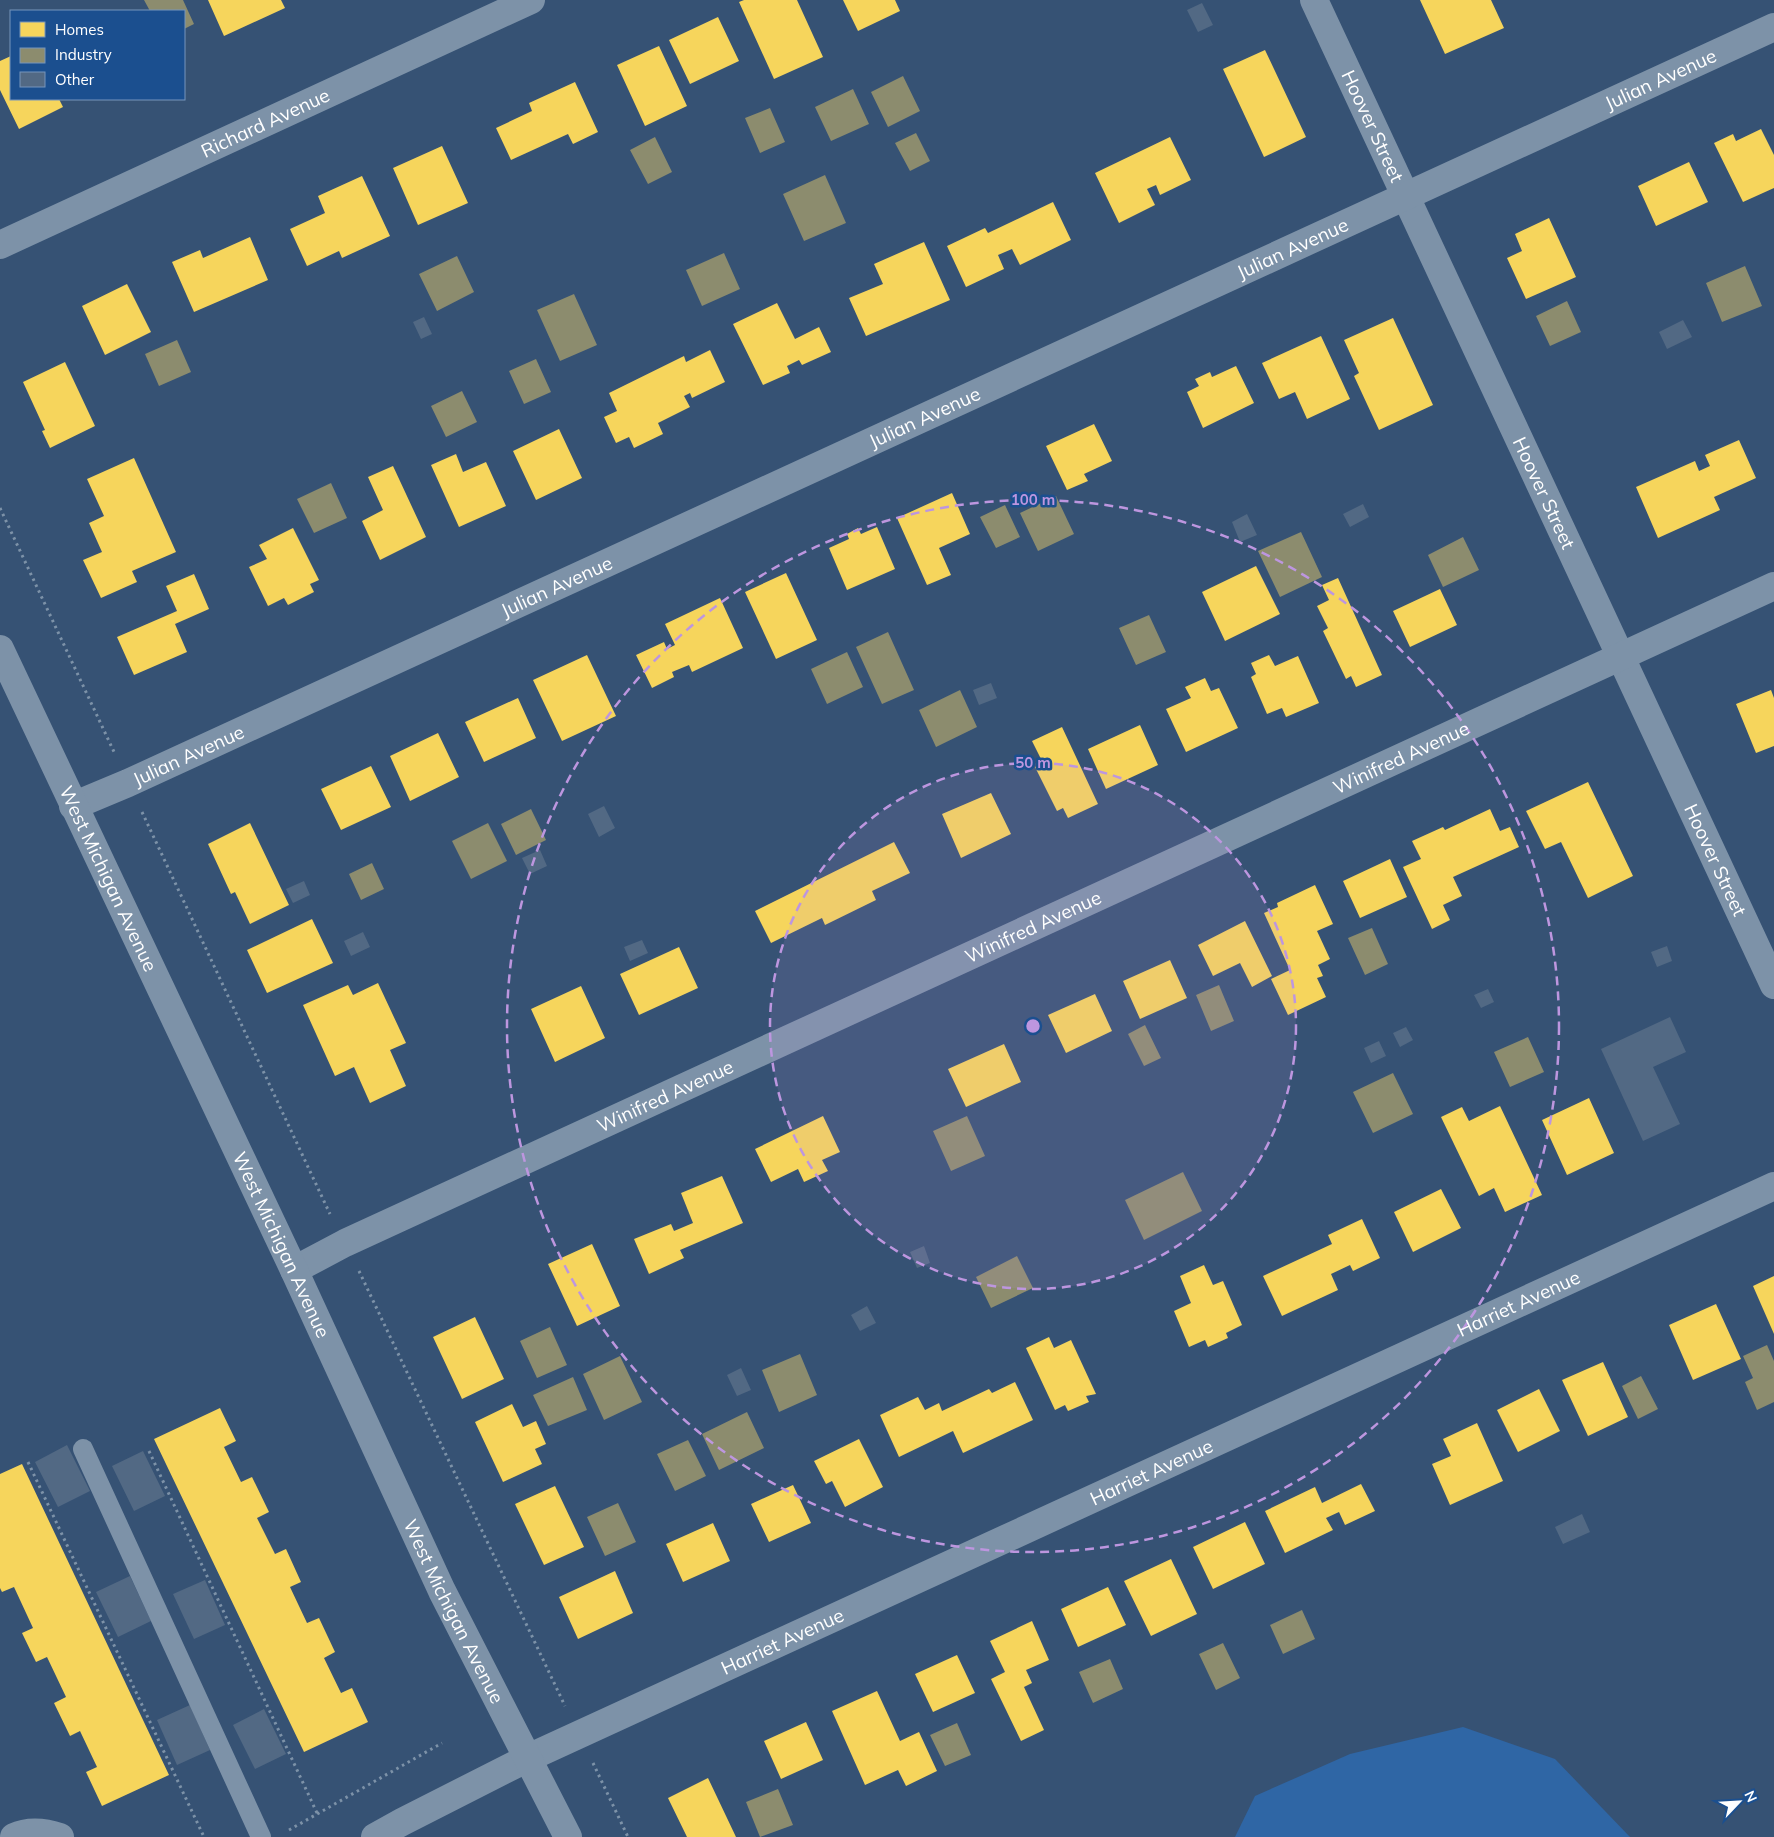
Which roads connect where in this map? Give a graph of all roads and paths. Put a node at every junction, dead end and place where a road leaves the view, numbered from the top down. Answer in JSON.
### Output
{"nodes":[{"id":1,"x":531,"y":0,"type":"edge"},
{"id":2,"x":1314,"y":0,"type":"edge"},
{"id":3,"x":1774,"y":27,"type":"edge"},
{"id":4,"x":1406,"y":195,"type":"junction"},
{"id":5,"x":0,"y":245,"type":"edge"},
{"id":6,"x":0,"y":508,"type":"edge"},
{"id":7,"x":1774,"y":586,"type":"edge"},
{"id":8,"x":0,"y":649,"type":"edge"},
{"id":9,"x":1620,"y":656,"type":"junction"},
{"id":10,"x":128,"y":783,"type":"junction"},
{"id":11,"x":73,"y":806,"type":"junction"},
{"id":12,"x":1774,"y":985,"type":"edge"},
{"id":13,"x":1774,"y":1186,"type":"edge"},
{"id":14,"x":345,"y":1243,"type":"junction"},
{"id":15,"x":294,"y":1270,"type":"junction"},
{"id":16,"x":83,"y":1449,"type":"dead end"},
{"id":17,"x":149,"y":1451,"type":"dead end"},
{"id":18,"x":28,"y":1462,"type":"dead end"},
{"id":19,"x":579,"y":1735,"type":"junction"},
{"id":20,"x":442,"y":1743,"type":"dead end"},
{"id":21,"x":528,"y":1758,"type":"junction"},
{"id":22,"x":317,"y":1813,"type":"junction"},
{"id":23,"x":285,"y":1832,"type":"dead end"},
{"id":24,"x":14,"y":1837,"type":"edge"},
{"id":25,"x":60,"y":1837,"type":"edge"},
{"id":26,"x":204,"y":1837,"type":"edge"},
{"id":27,"x":261,"y":1837,"type":"edge"},
{"id":28,"x":376,"y":1837,"type":"edge"},
{"id":29,"x":568,"y":1837,"type":"edge"},
{"id":30,"x":628,"y":1837,"type":"edge"}],
"edges":[{"from":1,"to":5,"type":"street","name":"Richard Avenue"},
{"from":2,"to":4,"type":"street","name":"Hoover Street"},
{"from":3,"to":4,"type":"street","name":"Julian Avenue"},
{"from":4,"to":9,"type":"street","name":"Hoover Street"},
{"from":4,"to":10,"type":"street","name":"Julian Avenue"},
{"from":6,"to":10,"type":"path"},
{"from":7,"to":9,"type":"street","name":"Winifred Avenue"},
{"from":8,"to":11,"type":"street","name":"West Michigan Avenue"},
{"from":9,"to":12,"type":"street","name":"Hoover Street"},
{"from":9,"to":14,"type":"street","name":"Winifred Avenue"},
{"from":10,"to":11,"type":"street","name":"Julian Avenue"},
{"from":10,"to":14,"type":"path"},
{"from":11,"to":15,"type":"street","name":"West Michigan Avenue"},
{"from":13,"to":19,"type":"street","name":"Harriet Avenue"},
{"from":14,"to":15,"type":"street","name":"Winifred Avenue"},
{"from":14,"to":19,"type":"path"},
{"from":15,"to":21,"type":"street","name":"West Michigan Avenue"},
{"from":16,"to":27,"type":"lane"},
{"from":17,"to":22,"type":"path"},
{"from":18,"to":26,"type":"path"},
{"from":19,"to":21,"type":"street","name":"Harriet Avenue"},
{"from":19,"to":30,"type":"path"},
{"from":20,"to":22,"type":"path"},
{"from":21,"to":28,"type":"street","name":"Harriet Avenue"},
{"from":21,"to":29,"type":"street","name":"West Michigan Avenue"},
{"from":22,"to":23,"type":"path"},
{"from":24,"to":25,"type":"street"}]}
